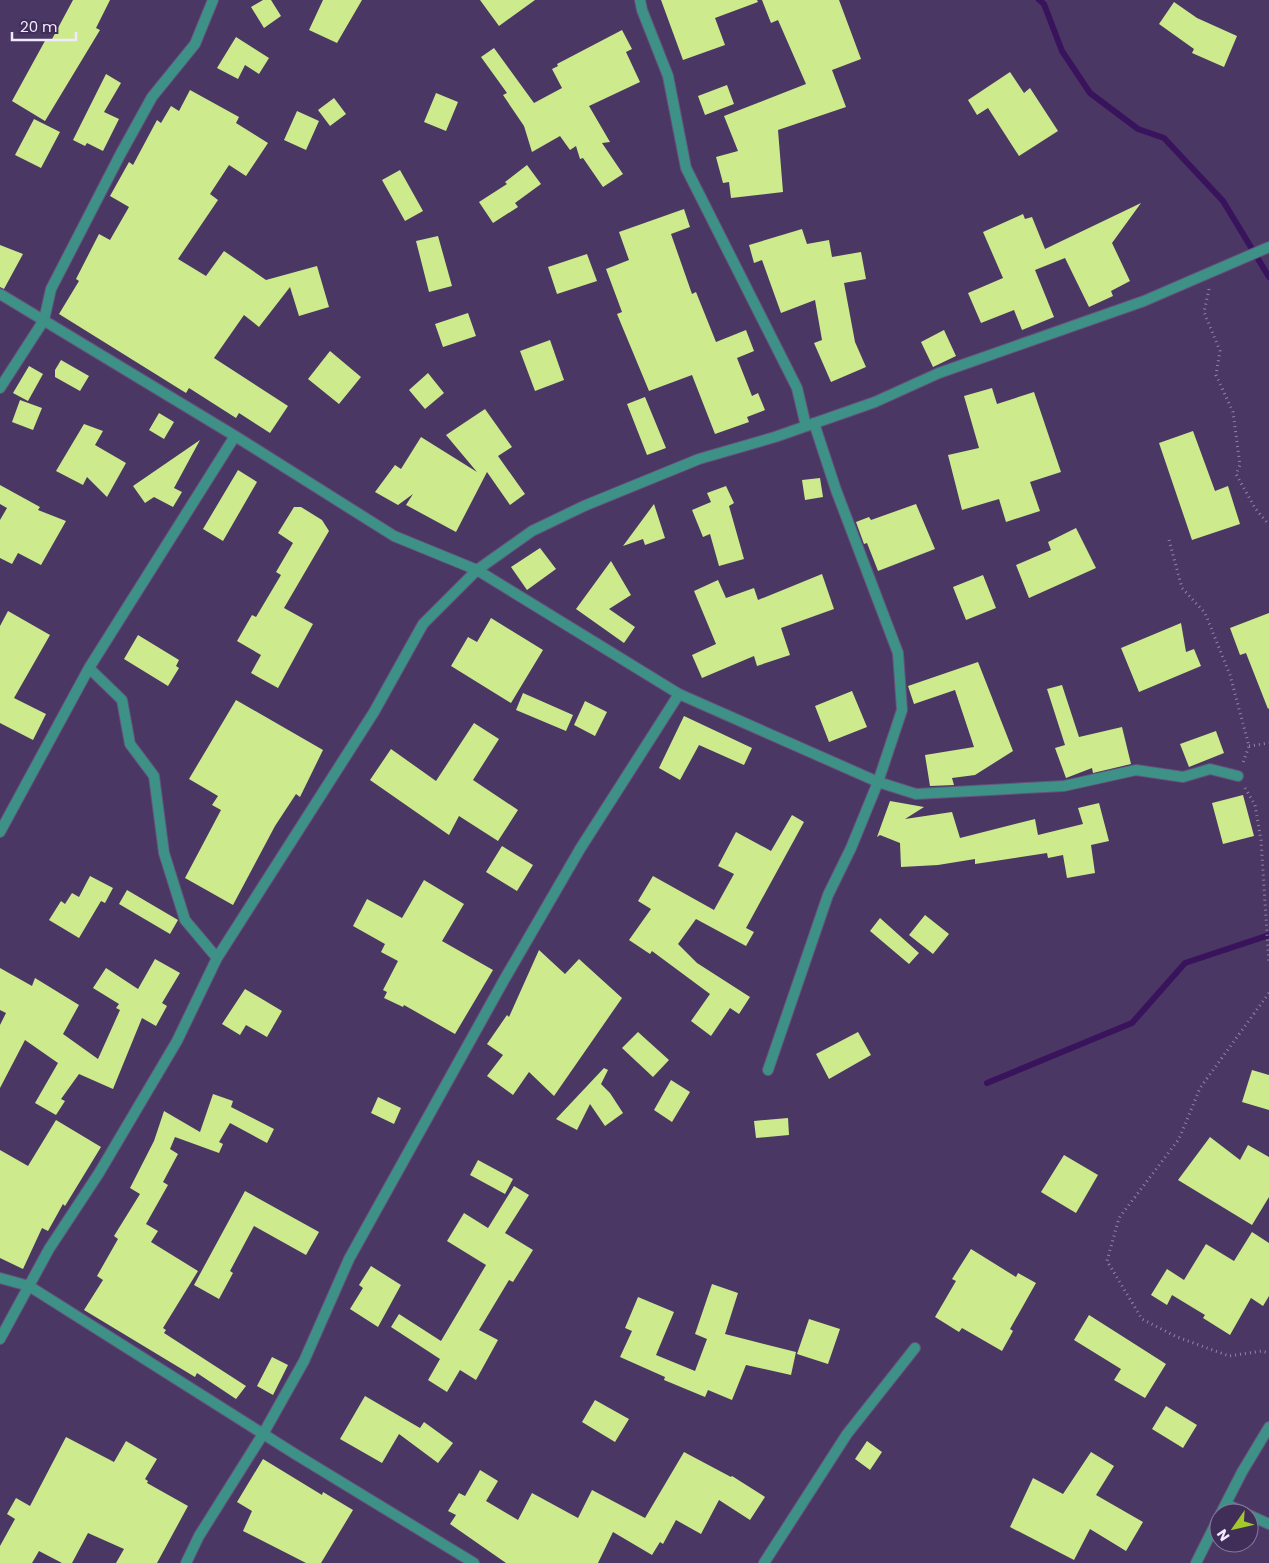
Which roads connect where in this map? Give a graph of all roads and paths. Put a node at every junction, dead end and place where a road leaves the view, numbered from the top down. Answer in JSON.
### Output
{"nodes":[{"id":1,"x":213,"y":0,"type":"edge"},
{"id":2,"x":640,"y":0,"type":"edge"},
{"id":3,"x":1265,"y":248,"type":"edge"},
{"id":4,"x":1213,"y":271,"type":"junction"},
{"id":5,"x":0,"y":294,"type":"edge"},
{"id":6,"x":44,"y":320,"type":"junction"},
{"id":7,"x":0,"y":388,"type":"edge"},
{"id":8,"x":810,"y":424,"type":"junction"},
{"id":9,"x":235,"y":436,"type":"junction"},
{"id":10,"x":1269,"y":525,"type":"edge"},
{"id":11,"x":1169,"y":540,"type":"dead end"},
{"id":12,"x":477,"y":570,"type":"junction"},
{"id":13,"x":88,"y":668,"type":"junction"},
{"id":14,"x":679,"y":694,"type":"junction"},
{"id":15,"x":1269,"y":743,"type":"edge"},
{"id":16,"x":1249,"y":746,"type":"junction"},
{"id":17,"x":1238,"y":776,"type":"junction"},
{"id":18,"x":878,"y":782,"type":"junction"},
{"id":19,"x":0,"y":832,"type":"edge"},
{"id":20,"x":217,"y":958,"type":"junction"},
{"id":21,"x":1269,"y":964,"type":"edge"},
{"id":22,"x":1269,"y":992,"type":"edge"},
{"id":23,"x":768,"y":1070,"type":"dead end"},
{"id":24,"x":0,"y":1278,"type":"edge"},
{"id":25,"x":29,"y":1286,"type":"junction"},
{"id":26,"x":0,"y":1339,"type":"edge"},
{"id":27,"x":915,"y":1348,"type":"dead end"},
{"id":28,"x":1269,"y":1353,"type":"edge"},
{"id":29,"x":1269,"y":1427,"type":"edge"},
{"id":30,"x":263,"y":1434,"type":"junction"},
{"id":31,"x":1226,"y":1503,"type":"edge"},
{"id":32,"x":1209,"y":1537,"type":"edge"},
{"id":33,"x":471,"y":1562,"type":"edge"},
{"id":34,"x":186,"y":1563,"type":"edge"},
{"id":35,"x":764,"y":1563,"type":"edge"},
{"id":36,"x":1196,"y":1563,"type":"edge"}],
"edges":[{"from":1,"to":6,"type":"street"},
{"from":2,"to":8,"type":"street"},
{"from":3,"to":4,"type":"street"},
{"from":4,"to":8,"type":"street"},
{"from":4,"to":10,"type":"path"},
{"from":5,"to":6,"type":"street"},
{"from":6,"to":7,"type":"street"},
{"from":6,"to":9,"type":"street"},
{"from":8,"to":12,"type":"street"},
{"from":8,"to":18,"type":"street"},
{"from":9,"to":12,"type":"street"},
{"from":9,"to":13,"type":"street"},
{"from":11,"to":16,"type":"path"},
{"from":12,"to":14,"type":"street"},
{"from":12,"to":20,"type":"street"},
{"from":13,"to":19,"type":"street"},
{"from":13,"to":20,"type":"street"},
{"from":14,"to":18,"type":"street"},
{"from":14,"to":30,"type":"street"},
{"from":15,"to":16,"type":"path"},
{"from":16,"to":17,"type":"path"},
{"from":17,"to":18,"type":"street"},
{"from":17,"to":21,"type":"path"},
{"from":18,"to":23,"type":"street"},
{"from":20,"to":25,"type":"street"},
{"from":22,"to":28,"type":"path"},
{"from":24,"to":25,"type":"street"},
{"from":25,"to":26,"type":"street"},
{"from":25,"to":30,"type":"street"},
{"from":27,"to":35,"type":"street"},
{"from":29,"to":31,"type":"street"},
{"from":30,"to":33,"type":"street"},
{"from":30,"to":34,"type":"street"},
{"from":32,"to":36,"type":"street"}]}
